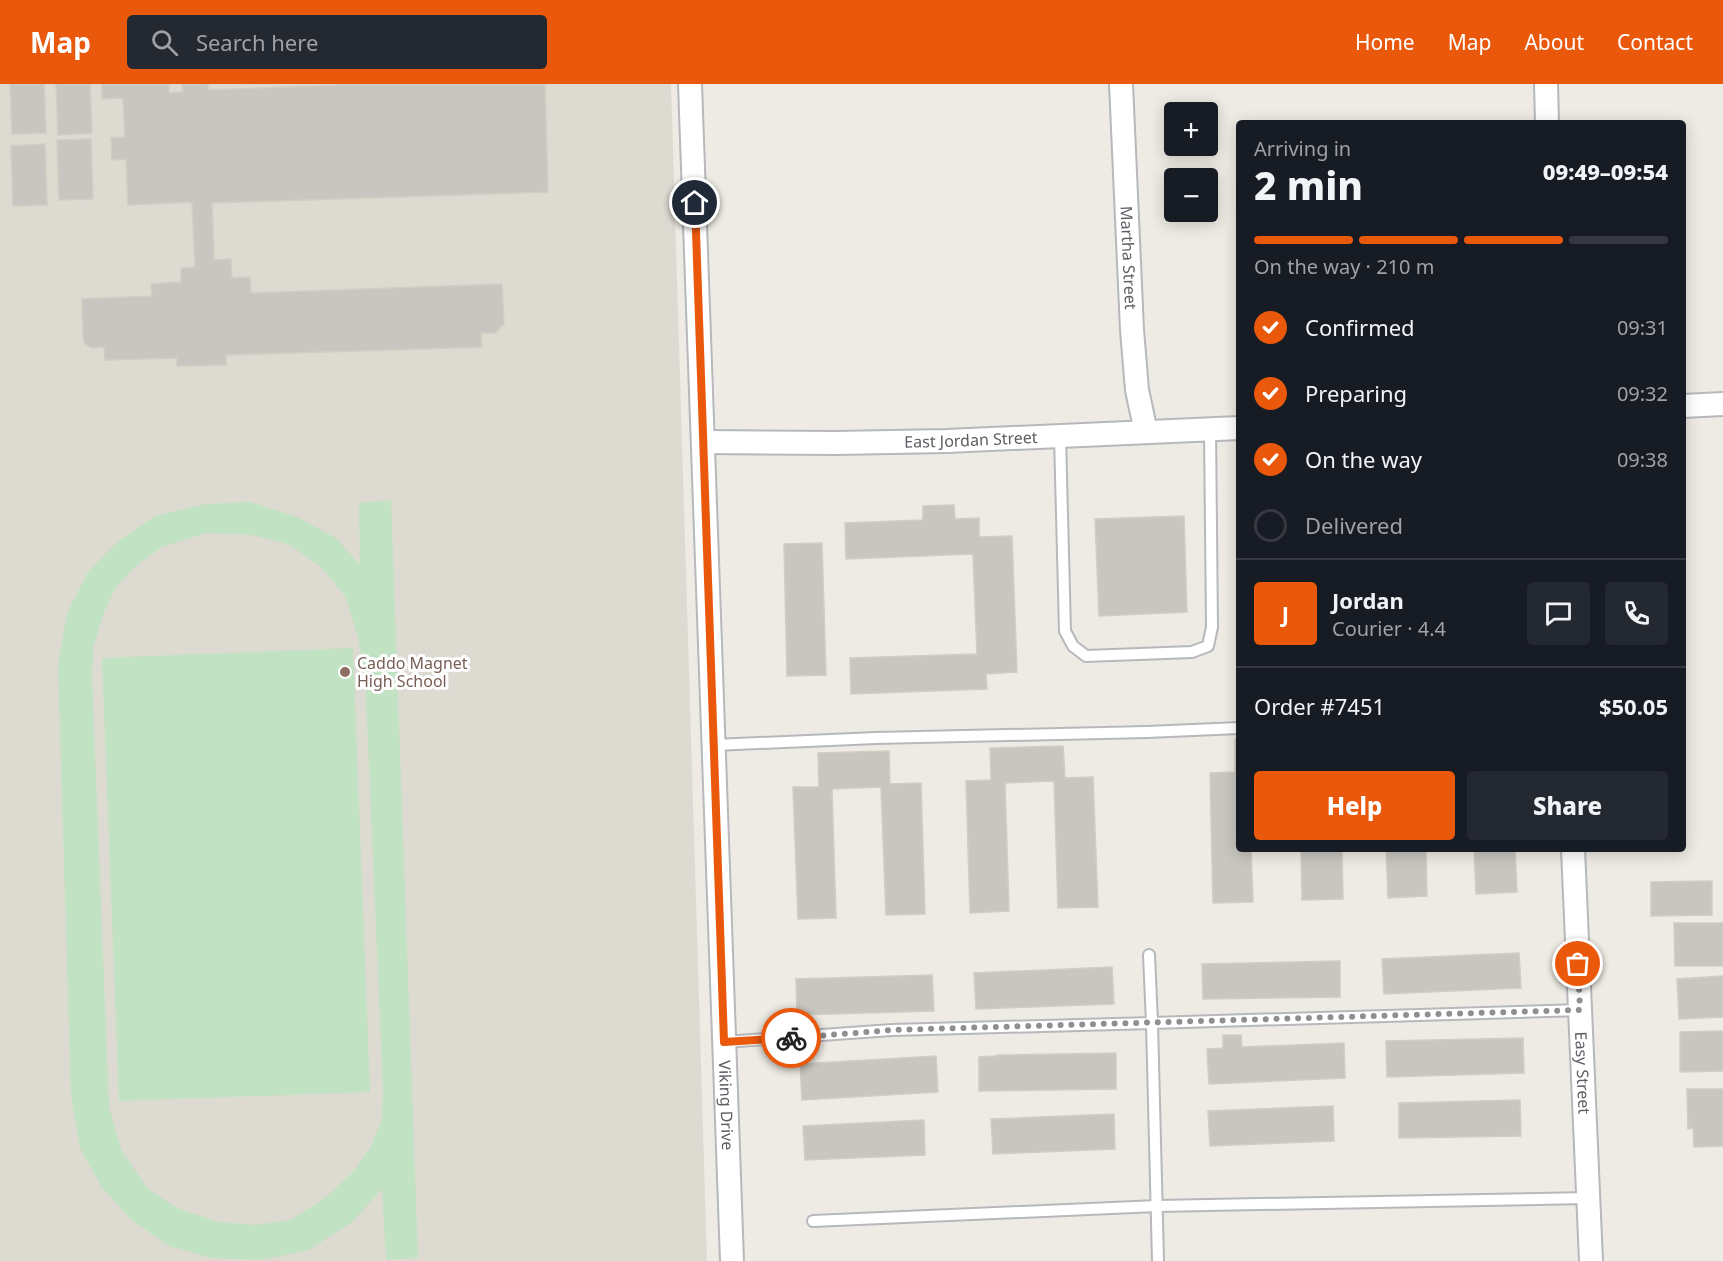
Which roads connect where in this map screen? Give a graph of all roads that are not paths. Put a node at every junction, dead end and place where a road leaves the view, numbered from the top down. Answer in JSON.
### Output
{"nodes":[{"id":1,"x":690,"y":84,"type":"edge"},
{"id":2,"x":1121,"y":84,"type":"edge"},
{"id":3,"x":1546,"y":84,"type":"edge"},
{"id":4,"x":1547,"y":120,"type":"edge"},
{"id":5,"x":1723,"y":404,"type":"edge"},
{"id":6,"x":1686,"y":406,"type":"edge"},
{"id":7,"x":1236,"y":428,"type":"edge"},
{"id":8,"x":1210,"y":429,"type":"junction"},
{"id":9,"x":1146,"y":432,"type":"junction"},
{"id":10,"x":1060,"y":436,"type":"junction"},
{"id":11,"x":703,"y":442,"type":"junction"},
{"id":12,"x":1236,"y":728,"type":"edge"},
{"id":13,"x":714,"y":744,"type":"junction"},
{"id":14,"x":1573,"y":852,"type":"edge"},
{"id":15,"x":1149,"y":955,"type":"dead end"},
{"id":16,"x":1580,"y":1010,"type":"junction"},
{"id":17,"x":1152,"y":1023,"type":"junction"},
{"id":18,"x":724,"y":1042,"type":"junction"},
{"id":19,"x":1588,"y":1198,"type":"junction"},
{"id":20,"x":1157,"y":1206,"type":"junction"},
{"id":21,"x":813,"y":1221,"type":"dead end"},
{"id":22,"x":732,"y":1261,"type":"edge"},
{"id":23,"x":1158,"y":1261,"type":"edge"},
{"id":24,"x":1591,"y":1261,"type":"edge"}],
"edges":[{"from":1,"to":11,"type":"street","name":"Viking Drive"},
{"from":2,"to":9,"type":"street","name":"Martha Street"},
{"from":3,"to":4,"type":"street"},
{"from":5,"to":6,"type":"street"},
{"from":7,"to":8,"type":"street","name":"East Jordan Street"},
{"from":8,"to":9,"type":"street","name":"East Jordan Street"},
{"from":8,"to":10,"type":"lane"},
{"from":9,"to":10,"type":"street","name":"East Jordan Street"},
{"from":10,"to":11,"type":"street","name":"East Jordan Street"},
{"from":11,"to":13,"type":"street","name":"Viking Drive"},
{"from":12,"to":13,"type":"lane"},
{"from":13,"to":18,"type":"street","name":"Viking Drive"},
{"from":14,"to":16,"type":"street","name":"Easy Street"},
{"from":15,"to":17,"type":"lane"},
{"from":16,"to":17,"type":"lane"},
{"from":16,"to":19,"type":"street","name":"Easy Street"},
{"from":17,"to":18,"type":"lane"},
{"from":17,"to":20,"type":"lane"},
{"from":18,"to":22,"type":"street","name":"Viking Drive"},
{"from":19,"to":20,"type":"lane"},
{"from":19,"to":24,"type":"street","name":"Easy Street"},
{"from":20,"to":21,"type":"lane"},
{"from":20,"to":23,"type":"lane"}]}
